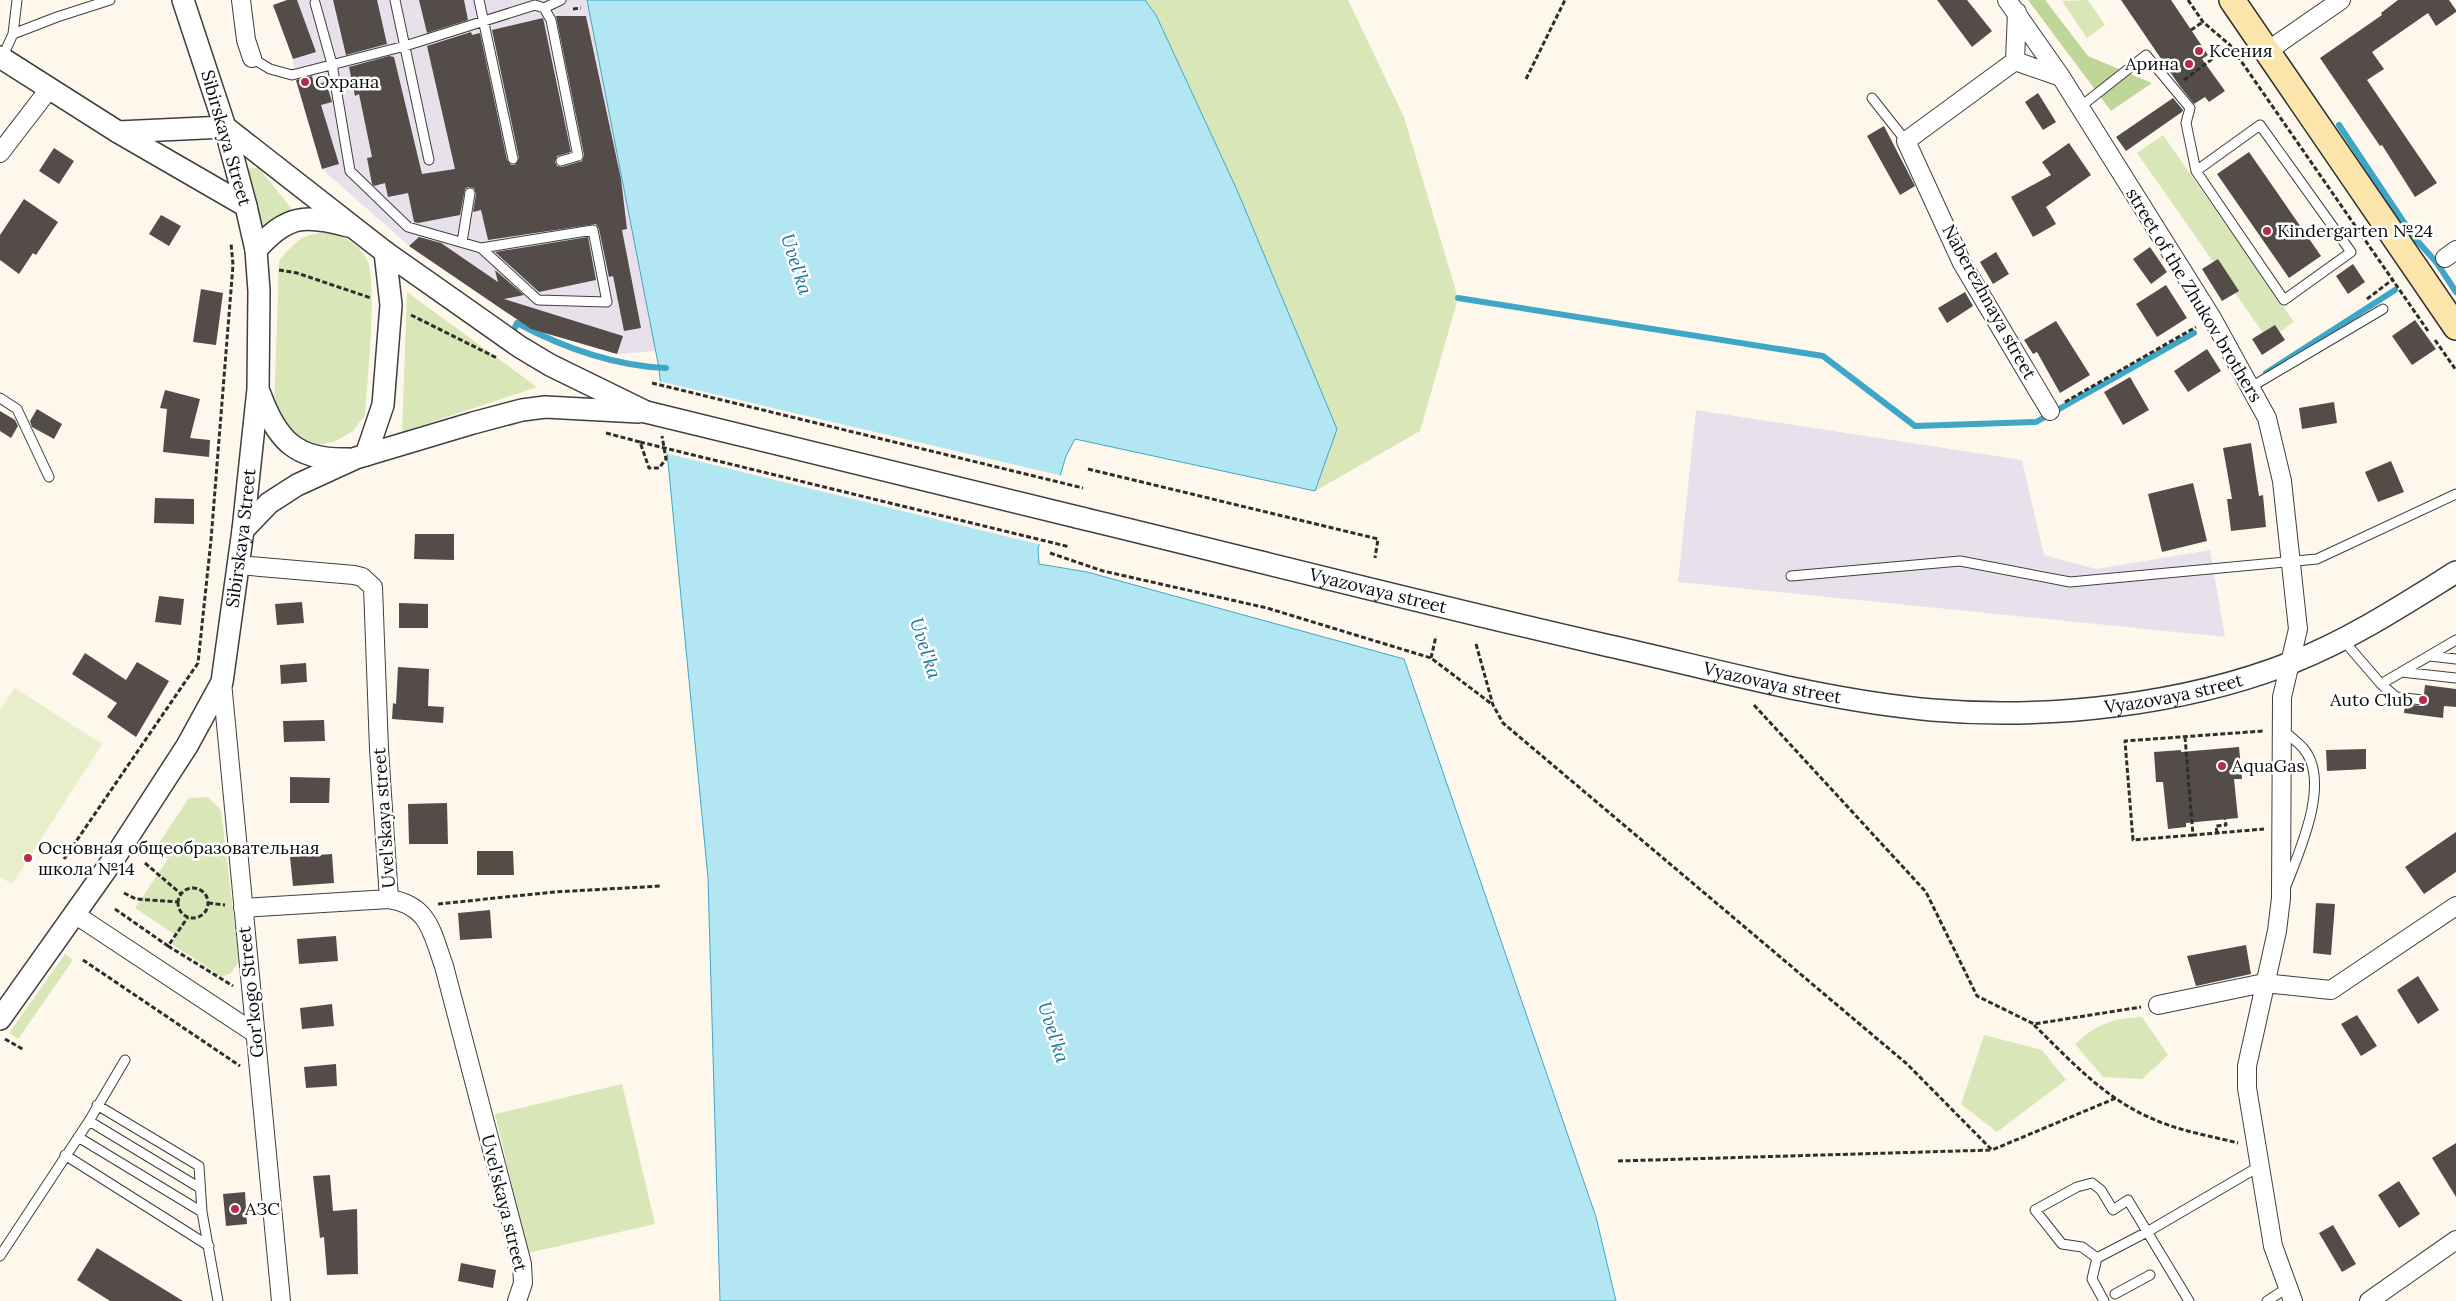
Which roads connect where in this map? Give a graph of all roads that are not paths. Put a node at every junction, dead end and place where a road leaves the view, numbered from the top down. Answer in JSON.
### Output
{"nodes":[{"id":1,"x":110,"y":0,"type":"edge"},
{"id":2,"x":184,"y":0,"type":"edge"},
{"id":3,"x":241,"y":0,"type":"edge"},
{"id":4,"x":396,"y":0,"type":"edge"},
{"id":5,"x":480,"y":0,"type":"edge"},
{"id":6,"x":561,"y":0,"type":"edge"},
{"id":7,"x":2232,"y":0,"type":"edge"},
{"id":8,"x":2341,"y":0,"type":"edge"},
{"id":9,"x":16,"y":2,"type":"edge"},
{"id":10,"x":315,"y":4,"type":"dead end"},
{"id":11,"x":2012,"y":6,"type":"edge"},
{"id":12,"x":544,"y":8,"type":"junction"},
{"id":13,"x":485,"y":21,"type":"junction"},
{"id":14,"x":13,"y":34,"type":"junction"},
{"id":15,"x":405,"y":46,"type":"junction"},
{"id":16,"x":2266,"y":52,"type":"junction"},
{"id":17,"x":1,"y":58,"type":"edge"},
{"id":18,"x":252,"y":58,"type":"joint"},
{"id":19,"x":2015,"y":61,"type":"junction"},
{"id":20,"x":332,"y":64,"type":"junction"},
{"id":21,"x":2061,"y":77,"type":"junction"},
{"id":22,"x":50,"y":88,"type":"junction"},
{"id":23,"x":1872,"y":98,"type":"dead end"},
{"id":24,"x":2080,"y":107,"type":"junction"},
{"id":25,"x":225,"y":127,"type":"junction"},
{"id":26,"x":118,"y":132,"type":"junction"},
{"id":27,"x":1906,"y":141,"type":"junction"},
{"id":28,"x":0,"y":153,"type":"edge"},
{"id":29,"x":513,"y":159,"type":"dead end"},
{"id":30,"x":429,"y":160,"type":"dead end"},
{"id":31,"x":561,"y":161,"type":"dead end"},
{"id":32,"x":2196,"y":171,"type":"junction"},
{"id":33,"x":470,"y":192,"type":"dead end"},
{"id":34,"x":246,"y":206,"type":"junction"},
{"id":35,"x":358,"y":229,"type":"junction"},
{"id":36,"x":462,"y":242,"type":"junction"},
{"id":37,"x":481,"y":248,"type":"junction"},
{"id":38,"x":385,"y":252,"type":"junction"},
{"id":39,"x":256,"y":258,"type":"junction"},
{"id":40,"x":2383,"y":309,"type":"dead end"},
{"id":41,"x":2456,"y":327,"type":"edge"},
{"id":42,"x":2251,"y":387,"type":"junction"},
{"id":43,"x":258,"y":389,"type":"junction"},
{"id":44,"x":0,"y":398,"type":"edge"},
{"id":45,"x":2050,"y":411,"type":"road end"},
{"id":46,"x":646,"y":412,"type":"junction"},
{"id":47,"x":361,"y":457,"type":"junction"},
{"id":48,"x":50,"y":477,"type":"dead end"},
{"id":49,"x":2456,"y":494,"type":"edge"},
{"id":50,"x":242,"y":537,"type":"junction"},
{"id":51,"x":2290,"y":562,"type":"junction"},
{"id":52,"x":238,"y":565,"type":"junction"},
{"id":53,"x":2456,"y":572,"type":"edge"},
{"id":54,"x":1791,"y":576,"type":"dead end"},
{"id":55,"x":2343,"y":640,"type":"junction"},
{"id":56,"x":2456,"y":640,"type":"edge"},
{"id":57,"x":2430,"y":656,"type":"junction"},
{"id":58,"x":2456,"y":659,"type":"edge"},
{"id":59,"x":2290,"y":663,"type":"junction"},
{"id":60,"x":2401,"y":672,"type":"junction"},
{"id":61,"x":2456,"y":678,"type":"edge"},
{"id":62,"x":222,"y":682,"type":"junction"},
{"id":63,"x":2381,"y":684,"type":"junction"},
{"id":64,"x":2423,"y":700,"type":"dead end"},
{"id":65,"x":2281,"y":729,"type":"junction"},
{"id":66,"x":2281,"y":898,"type":"junction"},
{"id":67,"x":389,"y":899,"type":"junction"},
{"id":68,"x":2456,"y":906,"type":"edge"},
{"id":69,"x":243,"y":908,"type":"junction"},
{"id":70,"x":76,"y":915,"type":"junction"},
{"id":71,"x":2264,"y":983,"type":"junction"},
{"id":72,"x":2158,"y":1005,"type":"road end"},
{"id":73,"x":0,"y":1020,"type":"edge"},
{"id":74,"x":256,"y":1034,"type":"junction"},
{"id":75,"x":125,"y":1060,"type":"dead end"},
{"id":76,"x":97,"y":1105,"type":"junction"},
{"id":77,"x":89,"y":1121,"type":"junction"},
{"id":78,"x":78,"y":1137,"type":"junction"},
{"id":79,"x":65,"y":1155,"type":"junction"},
{"id":80,"x":2260,"y":1157,"type":"junction"},
{"id":81,"x":200,"y":1188,"type":"junction"},
{"id":82,"x":202,"y":1212,"type":"junction"},
{"id":83,"x":2147,"y":1232,"type":"junction"},
{"id":84,"x":2456,"y":1240,"type":"edge"},
{"id":85,"x":3,"y":1246,"type":"edge"},
{"id":86,"x":209,"y":1246,"type":"junction"},
{"id":87,"x":0,"y":1256,"type":"edge"},
{"id":88,"x":2098,"y":1258,"type":"junction"},
{"id":89,"x":2150,"y":1275,"type":"dead end"},
{"id":90,"x":2115,"y":1294,"type":"dead end"},
{"id":91,"x":2290,"y":1295,"type":"edge"},
{"id":92,"x":218,"y":1301,"type":"edge"},
{"id":93,"x":280,"y":1301,"type":"edge"},
{"id":94,"x":517,"y":1301,"type":"edge"},
{"id":95,"x":2104,"y":1301,"type":"edge"},
{"id":96,"x":2189,"y":1301,"type":"edge"},
{"id":97,"x":2267,"y":1301,"type":"edge"},
{"id":98,"x":2369,"y":1301,"type":"edge"}],
"edges":[{"from":1,"to":14,"type":"lane"},
{"from":2,"to":25,"type":"street","name":"Sibirskaya Street"},
{"from":3,"to":18,"type":"street"},
{"from":4,"to":15,"type":"lane"},
{"from":5,"to":13,"type":"lane"},
{"from":6,"to":12,"type":"lane"},
{"from":7,"to":16,"type":"main road"},
{"from":8,"to":16,"type":"street"},
{"from":9,"to":14,"type":"lane"},
{"from":10,"to":20,"type":"lane"},
{"from":11,"to":19,"type":"street"},
{"from":11,"to":21,"type":"street","name":"street of the Zhukov brothers"},
{"from":12,"to":13,"type":"lane"},
{"from":12,"to":31,"type":"lane"},
{"from":13,"to":15,"type":"lane"},
{"from":13,"to":29,"type":"lane"},
{"from":14,"to":17,"type":"lane"},
{"from":15,"to":20,"type":"lane"},
{"from":15,"to":30,"type":"lane"},
{"from":16,"to":41,"type":"main road"},
{"from":17,"to":22,"type":"street"},
{"from":18,"to":20,"type":"lane"},
{"from":19,"to":21,"type":"street"},
{"from":19,"to":27,"type":"street"},
{"from":20,"to":36,"type":"lane"},
{"from":21,"to":24,"type":"street","name":"street of the Zhukov brothers"},
{"from":22,"to":26,"type":"street"},
{"from":22,"to":28,"type":"street"},
{"from":23,"to":27,"type":"lane"},
{"from":24,"to":32,"type":"lane"},
{"from":24,"to":42,"type":"street","name":"street of the Zhukov brothers"},
{"from":25,"to":26,"type":"street"},
{"from":25,"to":34,"type":"street","name":"Sibirskaya Street"},
{"from":25,"to":35,"type":"street"},
{"from":26,"to":34,"type":"street"},
{"from":27,"to":45,"type":"street","name":"Naberezhnaya street"},
{"from":32,"to":32,"type":"lane"},
{"from":33,"to":36,"type":"lane"},
{"from":34,"to":39,"type":"street","name":"Sibirskaya Street"},
{"from":35,"to":38,"type":"street"},
{"from":35,"to":39,"type":"street"},
{"from":36,"to":37,"type":"lane"},
{"from":37,"to":37,"type":"lane"},
{"from":38,"to":46,"type":"street"},
{"from":38,"to":47,"type":"street"},
{"from":39,"to":43,"type":"street","name":"Sibirskaya Street"},
{"from":40,"to":42,"type":"lane"},
{"from":42,"to":51,"type":"street","name":"street of the Zhukov brothers"},
{"from":43,"to":47,"type":"street"},
{"from":43,"to":50,"type":"street","name":"Sibirskaya Street"},
{"from":44,"to":48,"type":"lane"},
{"from":46,"to":47,"type":"street"},
{"from":46,"to":59,"type":"street","name":"Vyazovaya street","bridge":true},
{"from":47,"to":50,"type":"street"},
{"from":49,"to":51,"type":"lane"},
{"from":50,"to":52,"type":"street","name":"Sibirskaya Street"},
{"from":51,"to":54,"type":"lane"},
{"from":51,"to":59,"type":"street","name":"street of the Zhukov brothers"},
{"from":52,"to":62,"type":"street","name":"Sibirskaya Street"},
{"from":52,"to":67,"type":"street","name":"Uvel'skaya street"},
{"from":53,"to":55,"type":"street","name":"Vyazovaya street"},
{"from":55,"to":59,"type":"street","name":"Vyazovaya street"},
{"from":55,"to":63,"type":"lane"},
{"from":56,"to":57,"type":"lane"},
{"from":57,"to":58,"type":"lane"},
{"from":57,"to":60,"type":"lane"},
{"from":59,"to":65,"type":"street","name":"street of the Zhukov brothers"},
{"from":60,"to":61,"type":"lane"},
{"from":60,"to":63,"type":"lane"},
{"from":62,"to":69,"type":"street","name":"Gor'kogo Street"},
{"from":62,"to":70,"type":"street","name":"Sibirskaya Street"},
{"from":63,"to":64,"type":"lane"},
{"from":65,"to":66,"type":"street","name":"street of the Zhukov brothers"},
{"from":65,"to":66,"type":"lane"},
{"from":66,"to":71,"type":"street","name":"street of the Zhukov brothers"},
{"from":67,"to":69,"type":"street"},
{"from":67,"to":94,"type":"street","name":"Uvel'skaya street"},
{"from":68,"to":71,"type":"street"},
{"from":69,"to":74,"type":"street","name":"Gor'kogo Street"},
{"from":70,"to":73,"type":"street","name":"Sibirskaya Street"},
{"from":70,"to":74,"type":"street"},
{"from":71,"to":72,"type":"street"},
{"from":71,"to":80,"type":"street","name":"street of the Zhukov brothers"},
{"from":74,"to":93,"type":"street","name":"Gor'kogo Street"},
{"from":75,"to":76,"type":"lane"},
{"from":76,"to":77,"type":"lane"},
{"from":76,"to":81,"type":"lane"},
{"from":77,"to":78,"type":"lane"},
{"from":77,"to":81,"type":"lane"},
{"from":78,"to":79,"type":"lane"},
{"from":78,"to":82,"type":"lane"},
{"from":79,"to":85,"type":"lane"},
{"from":79,"to":86,"type":"lane"},
{"from":80,"to":83,"type":"lane"},
{"from":80,"to":91,"type":"street","name":"street of the Zhukov brothers"},
{"from":81,"to":82,"type":"lane"},
{"from":82,"to":86,"type":"lane"},
{"from":83,"to":88,"type":"lane"},
{"from":83,"to":88,"type":"lane"},
{"from":83,"to":96,"type":"lane"},
{"from":84,"to":98,"type":"street"},
{"from":85,"to":87,"type":"lane"},
{"from":86,"to":92,"type":"lane"},
{"from":88,"to":95,"type":"lane"},
{"from":89,"to":90,"type":"lane"},
{"from":91,"to":97,"type":"lane"}]}
